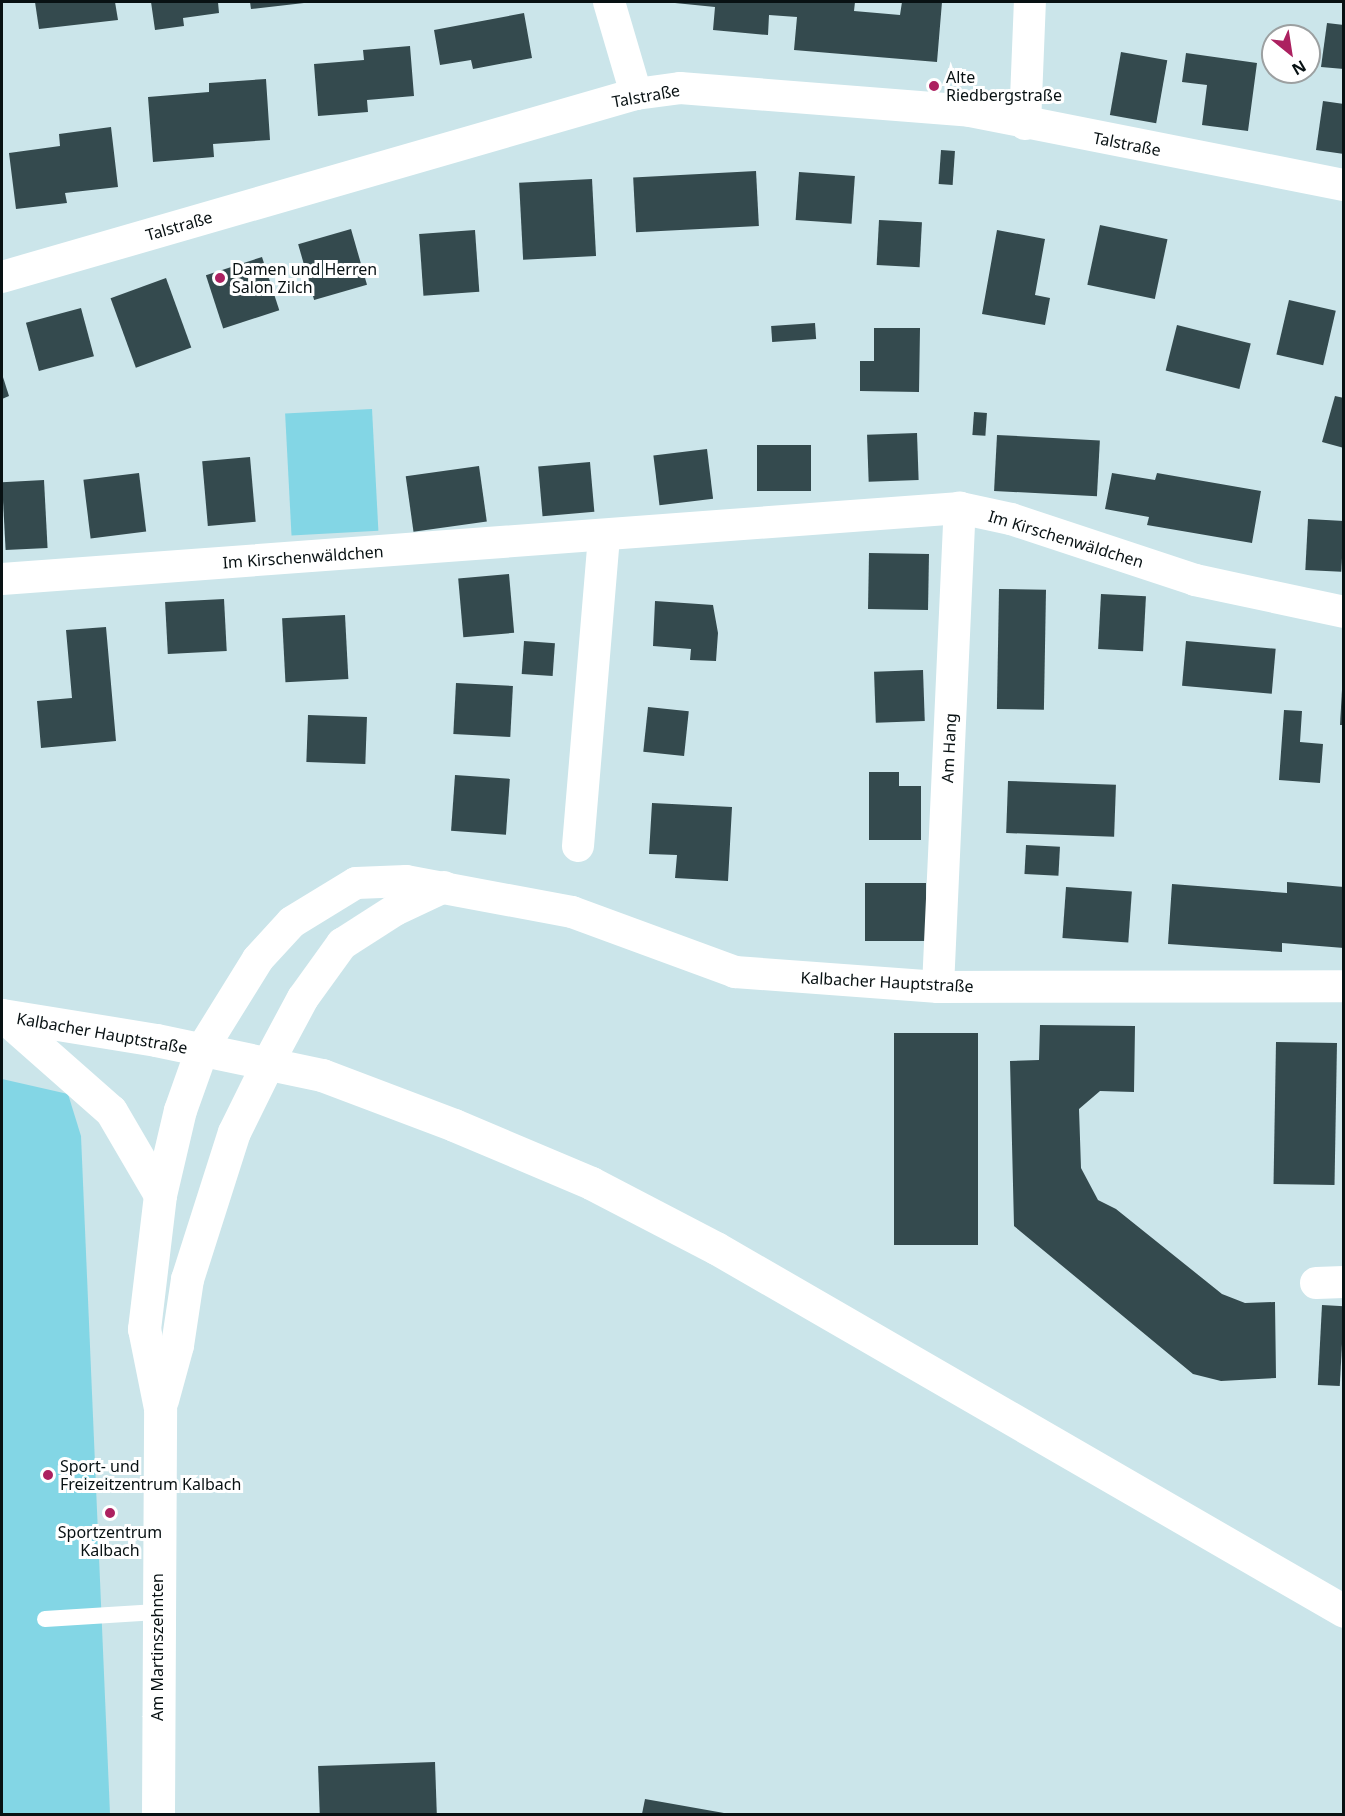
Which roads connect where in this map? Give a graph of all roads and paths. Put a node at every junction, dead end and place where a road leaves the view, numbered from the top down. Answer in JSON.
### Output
{"nodes":[{"id":1,"x":609,"y":2,"type":"edge"},
{"id":2,"x":1030,"y":2,"type":"edge"},
{"id":3,"x":636,"y":94,"type":"junction"},
{"id":4,"x":1025,"y":124,"type":"junction"},
{"id":5,"x":1344,"y":185,"type":"edge"},
{"id":6,"x":2,"y":277,"type":"edge"},
{"id":7,"x":960,"y":508,"type":"junction"},
{"id":8,"x":603,"y":535,"type":"junction"},
{"id":9,"x":2,"y":579,"type":"edge"},
{"id":10,"x":1344,"y":612,"type":"edge"},
{"id":11,"x":578,"y":846,"type":"dead end"},
{"id":12,"x":444,"y":887,"type":"junction"},
{"id":13,"x":1344,"y":986,"type":"edge"},
{"id":14,"x":938,"y":987,"type":"junction"},
{"id":15,"x":2,"y":1015,"type":"edge"},
{"id":16,"x":201,"y":1051,"type":"junction"},
{"id":17,"x":267,"y":1065,"type":"junction"},
{"id":18,"x":160,"y":1195,"type":"junction"},
{"id":19,"x":160,"y":1408,"type":"junction"},
{"id":20,"x":1344,"y":1611,"type":"edge"},
{"id":21,"x":157,"y":1612,"type":"junction"},
{"id":22,"x":45,"y":1619,"type":"dead end"},
{"id":23,"x":158,"y":1815,"type":"edge"}],
"edges":[{"from":1,"to":3,"type":"street"},
{"from":2,"to":4,"type":"street"},
{"from":3,"to":4,"type":"street","name":"Talstraße"},
{"from":3,"to":6,"type":"street","name":"Talstraße"},
{"from":4,"to":5,"type":"street","name":"Talstraße"},
{"from":7,"to":8,"type":"street","name":"Im Kirschenwäldchen"},
{"from":7,"to":10,"type":"street","name":"Im Kirschenwäldchen"},
{"from":7,"to":14,"type":"street","name":"Am Hang"},
{"from":8,"to":9,"type":"street","name":"Im Kirschenwäldchen"},
{"from":8,"to":11,"type":"street"},
{"from":12,"to":14,"type":"street","name":"Kalbacher Hauptstraße"},
{"from":12,"to":16,"type":"street","name":"Kalbacher Hauptstraße"},
{"from":12,"to":17,"type":"street"},
{"from":13,"to":14,"type":"street","name":"Kalbacher Hauptstraße"},
{"from":15,"to":16,"type":"main road","name":"Kalbacher Hauptstraße"},
{"from":15,"to":18,"type":"main road"},
{"from":16,"to":17,"type":"main road","name":"Kalbacher Hauptstraße"},
{"from":16,"to":18,"type":"main road","name":"Am Martinszehnten"},
{"from":17,"to":19,"type":"main road","name":"Am Martinszehnten"},
{"from":17,"to":20,"type":"main road","name":"Kalbacher Hauptstraße"},
{"from":18,"to":19,"type":"main road","name":"Am Martinszehnten"},
{"from":19,"to":21,"type":"main road","name":"Am Martinszehnten"},
{"from":21,"to":22,"type":"lane"},
{"from":21,"to":23,"type":"main road","name":"Am Martinszehnten"}]}
